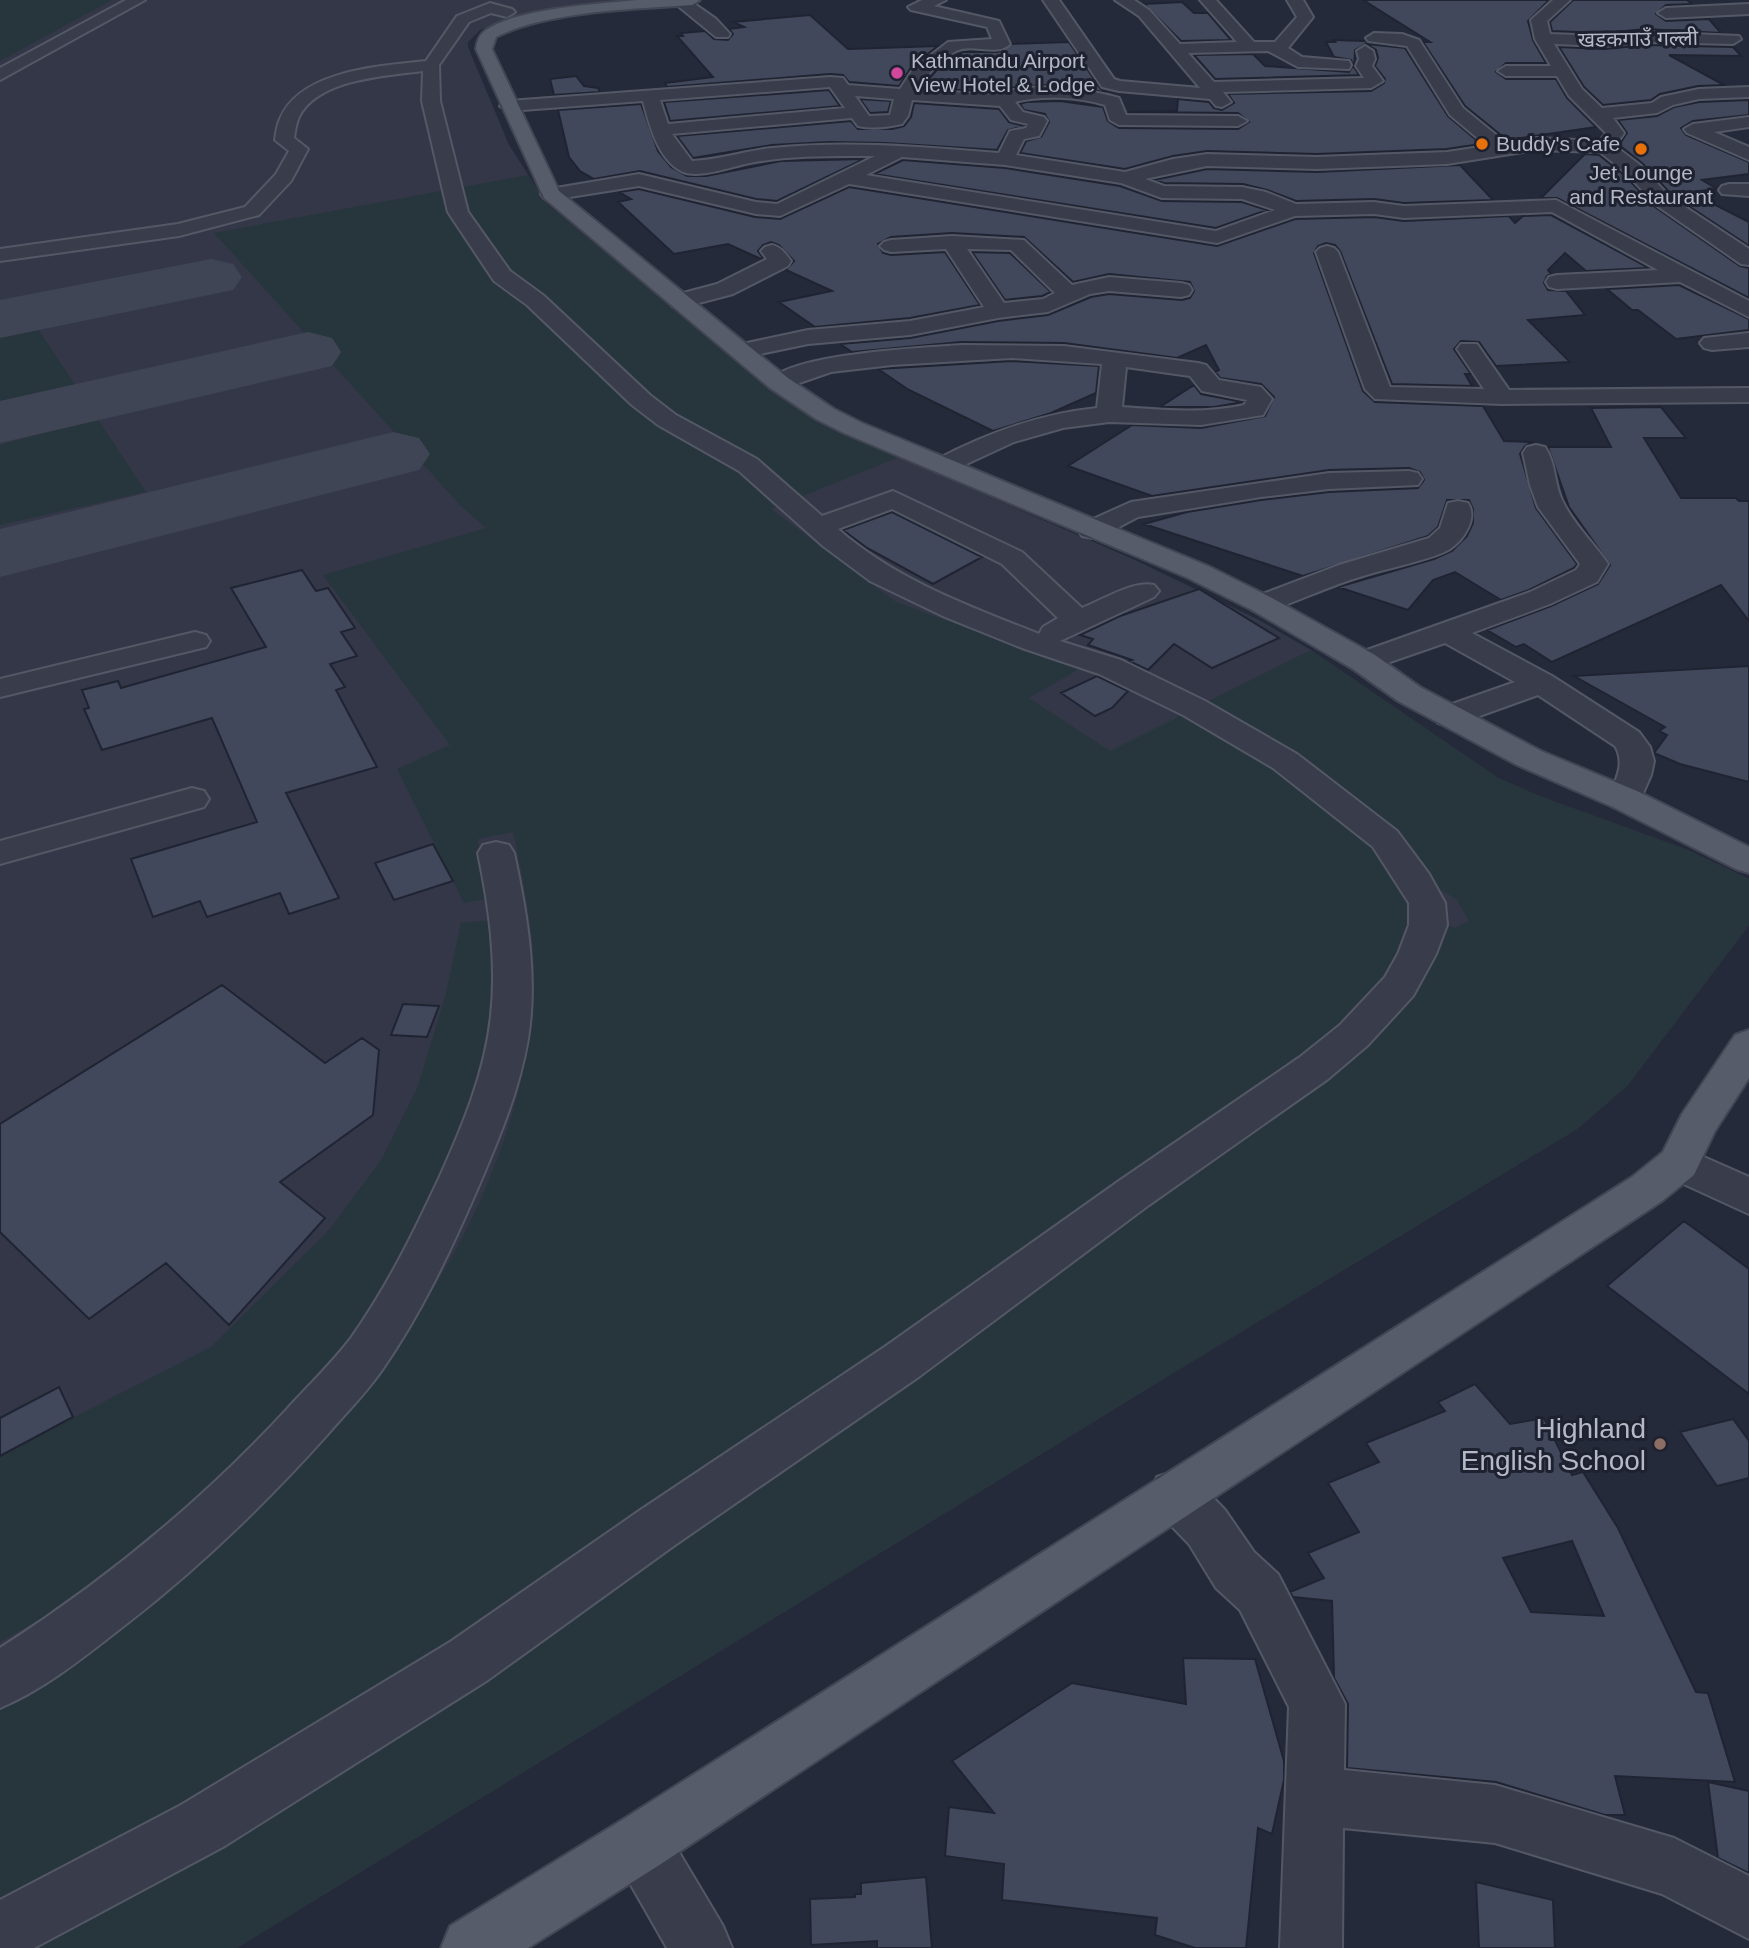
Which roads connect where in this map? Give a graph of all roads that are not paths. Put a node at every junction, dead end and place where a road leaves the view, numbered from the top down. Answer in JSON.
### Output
{"nodes":[{"id":1,"x":136,"y":0,"type":"edge"},
{"id":2,"x":938,"y":0,"type":"edge"},
{"id":3,"x":1051,"y":0,"type":"edge"},
{"id":4,"x":1123,"y":0,"type":"edge"},
{"id":5,"x":1208,"y":0,"type":"edge"},
{"id":6,"x":1295,"y":0,"type":"edge"},
{"id":7,"x":1563,"y":0,"type":"edge"},
{"id":8,"x":686,"y":1,"type":"edge"},
{"id":9,"x":1749,"y":9,"type":"edge"},
{"id":10,"x":507,"y":12,"type":"dead end"},
{"id":11,"x":1654,"y":13,"type":"dead end"},
{"id":12,"x":722,"y":34,"type":"dead end"},
{"id":13,"x":1543,"y":39,"type":"junction"},
{"id":14,"x":1733,"y":39,"type":"dead end"},
{"id":15,"x":1250,"y":47,"type":"junction"},
{"id":16,"x":1278,"y":48,"type":"junction"},
{"id":17,"x":1175,"y":50,"type":"junction"},
{"id":18,"x":1368,"y":52,"type":"junction"},
{"id":19,"x":1298,"y":62,"type":"junction"},
{"id":20,"x":1188,"y":64,"type":"junction"},
{"id":21,"x":431,"y":65,"type":"junction"},
{"id":22,"x":1506,"y":71,"type":"dead end"},
{"id":23,"x":1564,"y":71,"type":"junction"},
{"id":24,"x":0,"y":75,"type":"edge"},
{"id":25,"x":840,"y":90,"type":"junction"},
{"id":26,"x":1212,"y":91,"type":"junction"},
{"id":27,"x":1749,"y":92,"type":"edge"},
{"id":28,"x":650,"y":95,"type":"junction"},
{"id":29,"x":904,"y":95,"type":"junction"},
{"id":30,"x":1005,"y":101,"type":"junction"},
{"id":31,"x":509,"y":106,"type":"junction"},
{"id":32,"x":855,"y":112,"type":"junction"},
{"id":33,"x":1599,"y":114,"type":"junction"},
{"id":34,"x":1119,"y":120,"type":"junction"},
{"id":35,"x":1749,"y":122,"type":"edge"},
{"id":36,"x":660,"y":130,"type":"junction"},
{"id":37,"x":1115,"y":140,"type":"dead end"},
{"id":38,"x":1243,"y":140,"type":"junction"},
{"id":39,"x":1605,"y":147,"type":"junction"},
{"id":40,"x":1501,"y":148,"type":"junction"},
{"id":41,"x":899,"y":151,"type":"junction"},
{"id":42,"x":1742,"y":155,"type":"edge"},
{"id":43,"x":1005,"y":159,"type":"junction"},
{"id":44,"x":844,"y":177,"type":"junction"},
{"id":45,"x":1125,"y":178,"type":"junction"},
{"id":46,"x":551,"y":194,"type":"junction"},
{"id":47,"x":1293,"y":210,"type":"junction"},
{"id":48,"x":952,"y":242,"type":"junction"},
{"id":49,"x":891,"y":246,"type":"dead end"},
{"id":50,"x":772,"y":251,"type":"dead end"},
{"id":51,"x":1327,"y":252,"type":"dead end"},
{"id":52,"x":0,"y":255,"type":"edge"},
{"id":53,"x":1749,"y":259,"type":"edge"},
{"id":54,"x":1681,"y":275,"type":"junction"},
{"id":55,"x":1557,"y":282,"type":"dead end"},
{"id":56,"x":1181,"y":290,"type":"dead end"},
{"id":57,"x":1069,"y":295,"type":"junction"},
{"id":58,"x":680,"y":301,"type":"junction"},
{"id":59,"x":1749,"y":310,"type":"edge"},
{"id":60,"x":998,"y":311,"type":"junction"},
{"id":61,"x":1749,"y":340,"type":"edge"},
{"id":62,"x":1712,"y":342,"type":"dead end"},
{"id":63,"x":1469,"y":349,"type":"dead end"},
{"id":64,"x":741,"y":351,"type":"junction"},
{"id":65,"x":1115,"y":358,"type":"junction"},
{"id":66,"x":779,"y":383,"type":"junction"},
{"id":67,"x":1749,"y":395,"type":"edge"},
{"id":68,"x":1502,"y":397,"type":"junction"},
{"id":69,"x":1109,"y":414,"type":"junction"},
{"id":70,"x":1536,"y":453,"type":"dead end"},
{"id":71,"x":945,"y":466,"type":"junction"},
{"id":72,"x":1409,"y":479,"type":"dead end"},
{"id":73,"x":1458,"y":509,"type":"dead end"},
{"id":74,"x":818,"y":527,"type":"junction"},
{"id":75,"x":1092,"y":530,"type":"junction"},
{"id":76,"x":1144,"y":591,"type":"dead end"},
{"id":77,"x":1262,"y":604,"type":"junction"},
{"id":78,"x":1077,"y":620,"type":"junction"},
{"id":79,"x":1446,"y":631,"type":"junction"},
{"id":80,"x":195,"y":641,"type":"dead end"},
{"id":81,"x":1033,"y":642,"type":"junction"},
{"id":82,"x":1364,"y":662,"type":"junction"},
{"id":83,"x":1541,"y":683,"type":"junction"},
{"id":84,"x":0,"y":688,"type":"edge"},
{"id":85,"x":1449,"y":716,"type":"junction"},
{"id":86,"x":192,"y":799,"type":"dead end"},
{"id":87,"x":1625,"y":799,"type":"junction"},
{"id":88,"x":0,"y":853,"type":"edge"},
{"id":89,"x":496,"y":853,"type":"dead end"},
{"id":90,"x":1749,"y":861,"type":"edge"},
{"id":91,"x":1749,"y":1045,"type":"edge"},
{"id":92,"x":1679,"y":1163,"type":"junction"},
{"id":93,"x":1749,"y":1197,"type":"edge"},
{"id":94,"x":1175,"y":1494,"type":"junction"},
{"id":95,"x":0,"y":1680,"type":"edge"},
{"id":96,"x":1315,"y":1796,"type":"junction"},
{"id":97,"x":640,"y":1843,"type":"junction"},
{"id":98,"x":1749,"y":1909,"type":"edge"},
{"id":99,"x":0,"y":1933,"type":"edge"},
{"id":100,"x":472,"y":1948,"type":"edge"},
{"id":101,"x":701,"y":1948,"type":"edge"},
{"id":102,"x":1311,"y":1948,"type":"edge"}],
"edges":[{"from":1,"to":24,"type":"street"},
{"from":2,"to":29,"type":"street"},
{"from":3,"to":26,"type":"street"},
{"from":4,"to":17,"type":"street"},
{"from":5,"to":15,"type":"street"},
{"from":6,"to":16,"type":"street"},
{"from":7,"to":13,"type":"street"},
{"from":8,"to":12,"type":"street"},
{"from":8,"to":31,"type":"main road"},
{"from":9,"to":11,"type":"street"},
{"from":10,"to":21,"type":"street"},
{"from":13,"to":14,"type":"street","name":"खडकगाउँ गल्ली"},
{"from":13,"to":23,"type":"street"},
{"from":15,"to":16,"type":"street"},
{"from":15,"to":17,"type":"street"},
{"from":16,"to":19,"type":"street"},
{"from":17,"to":20,"type":"street"},
{"from":18,"to":19,"type":"street"},
{"from":18,"to":26,"type":"street"},
{"from":18,"to":40,"type":"street"},
{"from":19,"to":20,"type":"street"},
{"from":20,"to":26,"type":"street"},
{"from":21,"to":52,"type":"street"},
{"from":21,"to":74,"type":"street"},
{"from":22,"to":23,"type":"street"},
{"from":23,"to":33,"type":"street"},
{"from":25,"to":28,"type":"street"},
{"from":25,"to":29,"type":"street"},
{"from":25,"to":32,"type":"street"},
{"from":26,"to":38,"type":"street"},
{"from":27,"to":33,"type":"street"},
{"from":28,"to":31,"type":"street"},
{"from":28,"to":36,"type":"street"},
{"from":29,"to":30,"type":"street"},
{"from":29,"to":32,"type":"street"},
{"from":30,"to":34,"type":"street"},
{"from":30,"to":43,"type":"street"},
{"from":31,"to":46,"type":"main road"},
{"from":32,"to":36,"type":"street"},
{"from":33,"to":39,"type":"street"},
{"from":34,"to":37,"type":"street"},
{"from":34,"to":38,"type":"street"},
{"from":35,"to":42,"type":"street"},
{"from":36,"to":41,"type":"street"},
{"from":38,"to":40,"type":"street"},
{"from":38,"to":45,"type":"street"},
{"from":39,"to":40,"type":"street"},
{"from":39,"to":53,"type":"street"},
{"from":41,"to":43,"type":"street"},
{"from":41,"to":44,"type":"street"},
{"from":43,"to":45,"type":"street"},
{"from":44,"to":46,"type":"street"},
{"from":44,"to":47,"type":"street"},
{"from":45,"to":47,"type":"street"},
{"from":46,"to":58,"type":"main road"},
{"from":47,"to":54,"type":"street"},
{"from":48,"to":49,"type":"street"},
{"from":48,"to":57,"type":"street"},
{"from":48,"to":60,"type":"street"},
{"from":50,"to":58,"type":"street"},
{"from":51,"to":68,"type":"street"},
{"from":54,"to":55,"type":"street"},
{"from":54,"to":59,"type":"street"},
{"from":56,"to":57,"type":"street"},
{"from":57,"to":60,"type":"street"},
{"from":58,"to":64,"type":"main road"},
{"from":60,"to":64,"type":"street"},
{"from":61,"to":62,"type":"street"},
{"from":63,"to":68,"type":"street"},
{"from":64,"to":66,"type":"main road"},
{"from":65,"to":66,"type":"street"},
{"from":65,"to":69,"type":"street"},
{"from":65,"to":69,"type":"street"},
{"from":66,"to":71,"type":"main road"},
{"from":67,"to":68,"type":"street"},
{"from":69,"to":71,"type":"street"},
{"from":70,"to":79,"type":"street"},
{"from":71,"to":75,"type":"main road"},
{"from":72,"to":75,"type":"street"},
{"from":73,"to":77,"type":"street"},
{"from":74,"to":78,"type":"street"},
{"from":74,"to":81,"type":"street"},
{"from":75,"to":77,"type":"main road"},
{"from":76,"to":78,"type":"street"},
{"from":77,"to":82,"type":"main road"},
{"from":78,"to":81,"type":"street"},
{"from":79,"to":82,"type":"street"},
{"from":79,"to":83,"type":"street"},
{"from":80,"to":84,"type":"street"},
{"from":81,"to":99,"type":"street"},
{"from":82,"to":85,"type":"main road"},
{"from":83,"to":85,"type":"street"},
{"from":83,"to":87,"type":"street"},
{"from":85,"to":87,"type":"main road"},
{"from":86,"to":88,"type":"street"},
{"from":87,"to":90,"type":"main road"},
{"from":89,"to":95,"type":"street"},
{"from":91,"to":92,"type":"main road"},
{"from":92,"to":93,"type":"street"},
{"from":92,"to":94,"type":"main road"},
{"from":94,"to":96,"type":"street"},
{"from":94,"to":97,"type":"main road"},
{"from":96,"to":98,"type":"street"},
{"from":96,"to":102,"type":"street"},
{"from":97,"to":100,"type":"main road"},
{"from":97,"to":101,"type":"street"}]}
